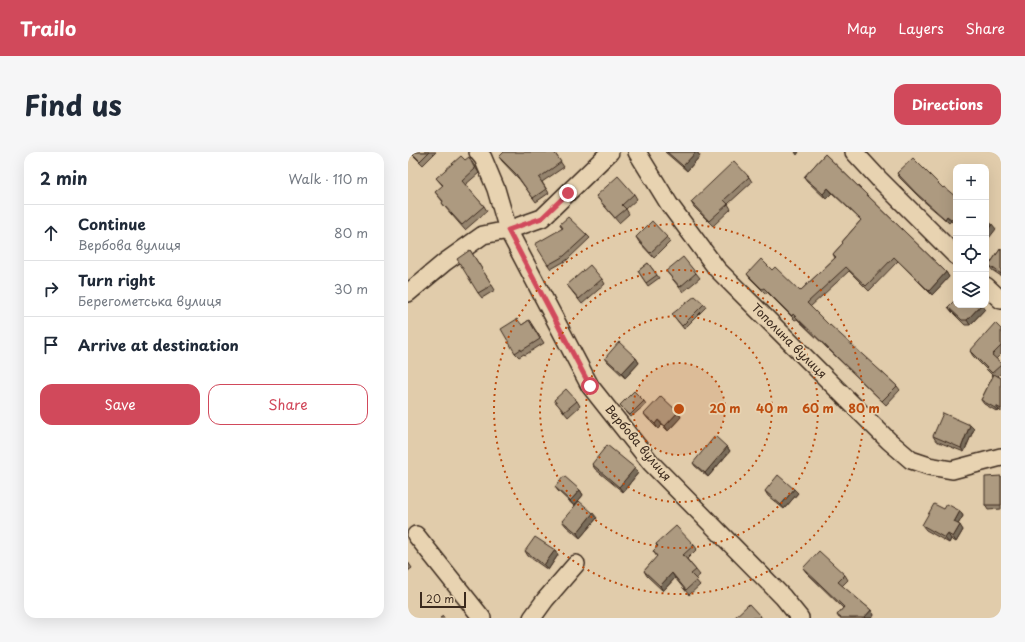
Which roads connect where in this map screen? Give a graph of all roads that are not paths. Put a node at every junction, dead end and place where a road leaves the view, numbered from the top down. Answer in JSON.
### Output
{"nodes":[{"id":1,"x":478,"y":152,"type":"edge"},
{"id":2,"x":610,"y":152,"type":"edge"},
{"id":3,"x":637,"y":152,"type":"edge"},
{"id":4,"x":854,"y":152,"type":"edge"},
{"id":5,"x":508,"y":230,"type":"junction"},
{"id":6,"x":953,"y":253,"type":"edge"},
{"id":7,"x":989,"y":289,"type":"edge"},
{"id":8,"x":408,"y":293,"type":"edge"},
{"id":9,"x":1001,"y":300,"type":"edge"},
{"id":10,"x":1001,"y":457,"type":"edge"},
{"id":11,"x":416,"y":535,"type":"dead end"},
{"id":12,"x":576,"y":564,"type":"dead end"},
{"id":13,"x":482,"y":618,"type":"edge"},
{"id":14,"x":532,"y":618,"type":"edge"},
{"id":15,"x":800,"y":618,"type":"edge"}],
"edges":[{"from":1,"to":5,"type":"street","name":"Вербова вулиця"},
{"from":2,"to":5,"type":"street"},
{"from":3,"to":10,"type":"street","name":"Тополина вулиця"},
{"from":4,"to":6,"type":"street"},
{"from":5,"to":8,"type":"street"},
{"from":5,"to":15,"type":"street","name":"Вербова вулиця"},
{"from":7,"to":9,"type":"street"},
{"from":11,"to":13,"type":"street"},
{"from":12,"to":14,"type":"street"}]}
